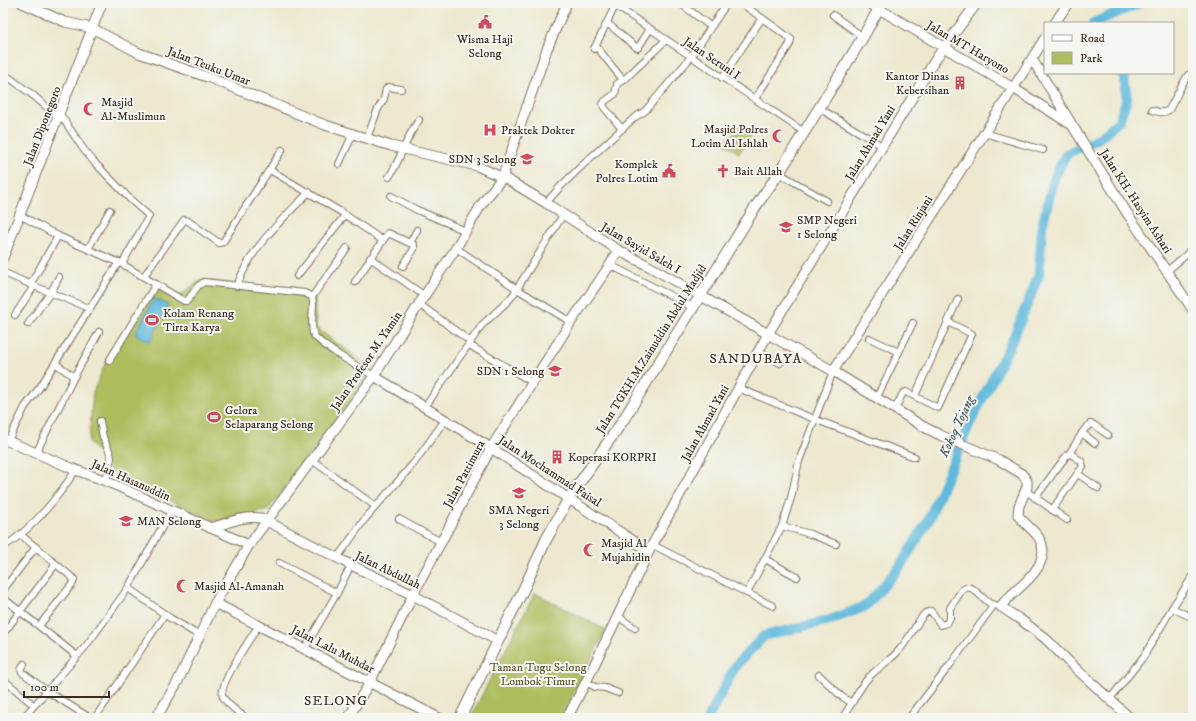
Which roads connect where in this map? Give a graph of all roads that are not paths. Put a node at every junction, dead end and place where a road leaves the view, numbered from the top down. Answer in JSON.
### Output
{"nodes":[{"id":1,"x":22,"y":3,"type":"edge"},
{"id":2,"x":102,"y":3,"type":"edge"},
{"id":3,"x":566,"y":3,"type":"edge"},
{"id":4,"x":608,"y":3,"type":"edge"},
{"id":5,"x":680,"y":3,"type":"edge"},
{"id":6,"x":727,"y":3,"type":"edge"},
{"id":7,"x":742,"y":3,"type":"edge"},
{"id":8,"x":869,"y":3,"type":"edge"},
{"id":9,"x":977,"y":3,"type":"edge"},
{"id":10,"x":1068,"y":3,"type":"edge"},
{"id":11,"x":615,"y":6,"type":"junction"},
{"id":12,"x":880,"y":6,"type":"edge"},
{"id":13,"x":833,"y":14,"type":"dead end"},
{"id":14,"x":762,"y":18,"type":"junction"},
{"id":15,"x":1056,"y":22,"type":"edge"},
{"id":16,"x":607,"y":23,"type":"junction"},
{"id":17,"x":710,"y":26,"type":"junction"},
{"id":18,"x":92,"y":28,"type":"junction"},
{"id":19,"x":650,"y":29,"type":"junction"},
{"id":20,"x":864,"y":36,"type":"junction"},
{"id":21,"x":666,"y":40,"type":"junction"},
{"id":22,"x":1044,"y":40,"type":"edge"},
{"id":23,"x":944,"y":46,"type":"junction"},
{"id":24,"x":690,"y":57,"type":"junction"},
{"id":25,"x":1032,"y":59,"type":"junction"},
{"id":26,"x":3,"y":73,"type":"edge"},
{"id":27,"x":1193,"y":74,"type":"edge"},
{"id":28,"x":722,"y":78,"type":"junction"},
{"id":29,"x":623,"y":80,"type":"junction"},
{"id":30,"x":1013,"y":88,"type":"junction"},
{"id":31,"x":401,"y":89,"type":"dead end"},
{"id":32,"x":755,"y":99,"type":"junction"},
{"id":33,"x":819,"y":108,"type":"junction"},
{"id":34,"x":1152,"y":110,"type":"dead end"},
{"id":35,"x":59,"y":116,"type":"junction"},
{"id":36,"x":419,"y":120,"type":"dead end"},
{"id":37,"x":1074,"y":128,"type":"junction"},
{"id":38,"x":622,"y":129,"type":"junction"},
{"id":39,"x":804,"y":132,"type":"junction"},
{"id":40,"x":984,"y":133,"type":"junction"},
{"id":41,"x":353,"y":134,"type":"junction"},
{"id":42,"x":367,"y":138,"type":"junction"},
{"id":43,"x":882,"y":146,"type":"junction"},
{"id":44,"x":403,"y":149,"type":"junction"},
{"id":45,"x":282,"y":150,"type":"dead end"},
{"id":46,"x":1043,"y":150,"type":"dead end"},
{"id":47,"x":339,"y":164,"type":"dead end"},
{"id":48,"x":270,"y":170,"type":"junction"},
{"id":49,"x":779,"y":173,"type":"junction"},
{"id":50,"x":389,"y":177,"type":"dead end"},
{"id":51,"x":502,"y":178,"type":"junction"},
{"id":52,"x":309,"y":192,"type":"junction"},
{"id":53,"x":391,"y":196,"type":"dead end"},
{"id":54,"x":827,"y":201,"type":"dead end"},
{"id":55,"x":546,"y":203,"type":"junction"},
{"id":56,"x":110,"y":210,"type":"dead end"},
{"id":57,"x":20,"y":215,"type":"junction"},
{"id":58,"x":345,"y":215,"type":"junction"},
{"id":59,"x":563,"y":215,"type":"junction"},
{"id":60,"x":417,"y":230,"type":"dead end"},
{"id":61,"x":466,"y":231,"type":"junction"},
{"id":62,"x":58,"y":236,"type":"junction"},
{"id":63,"x":382,"y":240,"type":"junction"},
{"id":64,"x":410,"y":243,"type":"junction"},
{"id":65,"x":1193,"y":247,"type":"edge"},
{"id":66,"x":347,"y":248,"type":"dead end"},
{"id":67,"x":456,"y":248,"type":"junction"},
{"id":68,"x":88,"y":249,"type":"junction"},
{"id":69,"x":618,"y":250,"type":"junction"},
{"id":70,"x":3,"y":258,"type":"edge"},
{"id":71,"x":370,"y":258,"type":"junction"},
{"id":72,"x":120,"y":263,"type":"junction"},
{"id":73,"x":610,"y":265,"type":"junction"},
{"id":74,"x":403,"y":266,"type":"dead end"},
{"id":75,"x":1167,"y":271,"type":"junction"},
{"id":76,"x":3,"y":272,"type":"edge"},
{"id":77,"x":144,"y":276,"type":"junction"},
{"id":78,"x":297,"y":276,"type":"dead end"},
{"id":79,"x":59,"y":277,"type":"dead end"},
{"id":80,"x":354,"y":282,"type":"dead end"},
{"id":81,"x":156,"y":284,"type":"junction"},
{"id":82,"x":32,"y":286,"type":"junction"},
{"id":83,"x":237,"y":286,"type":"junction"},
{"id":84,"x":517,"y":289,"type":"junction"},
{"id":85,"x":51,"y":292,"type":"junction"},
{"id":86,"x":425,"y":296,"type":"junction"},
{"id":87,"x":700,"y":296,"type":"junction"},
{"id":88,"x":312,"y":297,"type":"junction"},
{"id":89,"x":958,"y":299,"type":"dead end"},
{"id":90,"x":419,"y":304,"type":"junction"},
{"id":91,"x":693,"y":307,"type":"junction"},
{"id":92,"x":90,"y":309,"type":"junction"},
{"id":93,"x":1193,"y":310,"type":"edge"},
{"id":94,"x":15,"y":315,"type":"dead end"},
{"id":95,"x":571,"y":322,"type":"junction"},
{"id":96,"x":948,"y":322,"type":"junction"},
{"id":97,"x":913,"y":323,"type":"dead end"},
{"id":98,"x":28,"y":324,"type":"dead end"},
{"id":99,"x":99,"y":332,"type":"dead end"},
{"id":100,"x":768,"y":334,"type":"junction"},
{"id":101,"x":869,"y":338,"type":"dead end"},
{"id":102,"x":470,"y":343,"type":"junction"},
{"id":103,"x":759,"y":352,"type":"junction"},
{"id":104,"x":899,"y":352,"type":"junction"},
{"id":105,"x":109,"y":362,"type":"dead end"},
{"id":106,"x":55,"y":363,"type":"junction"},
{"id":107,"x":780,"y":363,"type":"dead end"},
{"id":108,"x":833,"y":371,"type":"junction"},
{"id":109,"x":374,"y":376,"type":"junction"},
{"id":110,"x":74,"y":377,"type":"junction"},
{"id":111,"x":532,"y":382,"type":"junction"},
{"id":112,"x":738,"y":388,"type":"junction"},
{"id":113,"x":915,"y":396,"type":"junction"},
{"id":114,"x":877,"y":397,"type":"junction"},
{"id":115,"x":425,"y":408,"type":"junction"},
{"id":116,"x":895,"y":409,"type":"junction"},
{"id":117,"x":814,"y":419,"type":"junction"},
{"id":118,"x":445,"y":420,"type":"junction"},
{"id":119,"x":100,"y":421,"type":"dead end"},
{"id":120,"x":1082,"y":433,"type":"junction"},
{"id":121,"x":1108,"y":435,"type":"dead end"},
{"id":122,"x":5,"y":440,"type":"edge"},
{"id":123,"x":1095,"y":443,"type":"dead end"},
{"id":124,"x":491,"y":448,"type":"junction"},
{"id":125,"x":36,"y":453,"type":"junction"},
{"id":126,"x":1069,"y":454,"type":"junction"},
{"id":127,"x":915,"y":457,"type":"dead end"},
{"id":128,"x":312,"y":460,"type":"junction"},
{"id":129,"x":76,"y":470,"type":"junction"},
{"id":130,"x":1078,"y":474,"type":"junction"},
{"id":131,"x":106,"y":481,"type":"junction"},
{"id":132,"x":1098,"y":488,"type":"dead end"},
{"id":133,"x":1026,"y":491,"type":"junction"},
{"id":134,"x":569,"y":498,"type":"junction"},
{"id":135,"x":1035,"y":498,"type":"junction"},
{"id":136,"x":376,"y":506,"type":"junction"},
{"id":137,"x":1052,"y":510,"type":"junction"},
{"id":138,"x":172,"y":511,"type":"junction"},
{"id":139,"x":399,"y":519,"type":"dead end"},
{"id":140,"x":267,"y":520,"type":"junction"},
{"id":141,"x":1067,"y":520,"type":"dead end"},
{"id":142,"x":782,"y":526,"type":"junction"},
{"id":143,"x":210,"y":528,"type":"junction"},
{"id":144,"x":21,"y":535,"type":"junction"},
{"id":145,"x":441,"y":542,"type":"junction"},
{"id":146,"x":836,"y":544,"type":"dead end"},
{"id":147,"x":249,"y":545,"type":"junction"},
{"id":148,"x":3,"y":547,"type":"edge"},
{"id":149,"x":36,"y":547,"type":"junction"},
{"id":150,"x":651,"y":548,"type":"junction"},
{"id":151,"x":337,"y":558,"type":"junction"},
{"id":152,"x":765,"y":559,"type":"junction"},
{"id":153,"x":279,"y":563,"type":"dead end"},
{"id":154,"x":56,"y":564,"type":"junction"},
{"id":155,"x":351,"y":565,"type":"junction"},
{"id":156,"x":1193,"y":576,"type":"edge"},
{"id":157,"x":797,"y":577,"type":"dead end"},
{"id":158,"x":128,"y":588,"type":"junction"},
{"id":159,"x":3,"y":590,"type":"edge"},
{"id":160,"x":337,"y":593,"type":"junction"},
{"id":161,"x":747,"y":593,"type":"junction"},
{"id":162,"x":413,"y":595,"type":"junction"},
{"id":163,"x":3,"y":598,"type":"edge"},
{"id":164,"x":216,"y":603,"type":"junction"},
{"id":165,"x":773,"y":606,"type":"dead end"},
{"id":166,"x":997,"y":606,"type":"junction"},
{"id":167,"x":1172,"y":608,"type":"junction"},
{"id":168,"x":21,"y":612,"type":"junction"},
{"id":169,"x":165,"y":614,"type":"junction"},
{"id":170,"x":618,"y":615,"type":"junction"},
{"id":171,"x":1193,"y":618,"type":"edge"},
{"id":172,"x":259,"y":625,"type":"junction"},
{"id":173,"x":39,"y":626,"type":"junction"},
{"id":174,"x":635,"y":628,"type":"dead end"},
{"id":175,"x":3,"y":634,"type":"edge"},
{"id":176,"x":200,"y":636,"type":"junction"},
{"id":177,"x":498,"y":641,"type":"junction"},
{"id":178,"x":305,"y":648,"type":"junction"},
{"id":179,"x":77,"y":656,"type":"junction"},
{"id":180,"x":24,"y":664,"type":"dead end"},
{"id":181,"x":818,"y":675,"type":"dead end"},
{"id":182,"x":3,"y":679,"type":"edge"},
{"id":183,"x":370,"y":682,"type":"junction"},
{"id":184,"x":586,"y":682,"type":"junction"},
{"id":185,"x":47,"y":691,"type":"junction"},
{"id":186,"x":618,"y":693,"type":"dead end"},
{"id":187,"x":1109,"y":700,"type":"junction"},
{"id":188,"x":30,"y":702,"type":"dead end"},
{"id":189,"x":852,"y":703,"type":"junction"},
{"id":190,"x":238,"y":716,"type":"edge"},
{"id":191,"x":87,"y":717,"type":"edge"},
{"id":192,"x":158,"y":717,"type":"edge"},
{"id":193,"x":23,"y":718,"type":"edge"},
{"id":194,"x":95,"y":718,"type":"edge"},
{"id":195,"x":246,"y":718,"type":"edge"},
{"id":196,"x":348,"y":718,"type":"edge"},
{"id":197,"x":439,"y":718,"type":"edge"},
{"id":198,"x":460,"y":718,"type":"edge"},
{"id":199,"x":567,"y":718,"type":"edge"},
{"id":200,"x":842,"y":718,"type":"edge"},
{"id":201,"x":909,"y":718,"type":"edge"},
{"id":202,"x":1130,"y":718,"type":"edge"}],
"edges":[{"from":1,"to":18,"type":"street","name":"Jalan Teuku Umar"},
{"from":2,"to":18,"type":"street","name":"Jalan Diponegoro"},
{"from":3,"to":51,"type":"street","name":"Jalan Profesor M. Yamin"},
{"from":4,"to":11,"type":"street","name":"Jalan Seruni I"},
{"from":5,"to":17,"type":"street"},
{"from":6,"to":17,"type":"street"},
{"from":7,"to":14,"type":"street"},
{"from":8,"to":12,"type":"street","name":"Jalan MT Haryono"},
{"from":9,"to":23,"type":"street","name":"Jalan Ahmad Yani"},
{"from":10,"to":15,"type":"street"},
{"from":11,"to":16,"type":"street"},
{"from":11,"to":19,"type":"street","name":"Jalan Seruni I"},
{"from":12,"to":20,"type":"main road","name":"Jalan TGKH.M.Zainuddin Abdul Madjid"},
{"from":12,"to":23,"type":"street","name":"Jalan MT Haryono"},
{"from":13,"to":20,"type":"street"},
{"from":14,"to":28,"type":"street"},
{"from":14,"to":32,"type":"street"},
{"from":16,"to":19,"type":"street"},
{"from":16,"to":29,"type":"street"},
{"from":17,"to":24,"type":"street"},
{"from":18,"to":35,"type":"street","name":"Jalan Diponegoro"},
{"from":18,"to":41,"type":"street","name":"Jalan Teuku Umar"},
{"from":19,"to":21,"type":"street","name":"Jalan Seruni I"},
{"from":20,"to":33,"type":"main road","name":"Jalan TGKH.M.Zainuddin Abdul Madjid"},
{"from":21,"to":24,"type":"street","name":"Jalan Seruni I"},
{"from":21,"to":29,"type":"street"},
{"from":22,"to":25,"type":"street","name":"Jalan Rinjani"},
{"from":23,"to":30,"type":"street","name":"Jalan MT Haryono"},
{"from":23,"to":43,"type":"street","name":"Jalan Ahmad Yani"},
{"from":24,"to":28,"type":"street","name":"Jalan Seruni I"},
{"from":24,"to":38,"type":"street"},
{"from":25,"to":30,"type":"street","name":"Jalan Rinjani"},
{"from":25,"to":37,"type":"street","name":"Jalan KH. Hasyim Ashari"},
{"from":26,"to":35,"type":"street"},
{"from":27,"to":34,"type":"street"},
{"from":28,"to":32,"type":"street","name":"Jalan Seruni I"},
{"from":29,"to":38,"type":"street"},
{"from":30,"to":37,"type":"street","name":"Jalan KH. Hasyim Ashari"},
{"from":30,"to":40,"type":"street","name":"Jalan Rinjani"},
{"from":31,"to":42,"type":"street"},
{"from":32,"to":39,"type":"street","name":"Jalan Seruni I"},
{"from":33,"to":39,"type":"main road","name":"Jalan TGKH.M.Zainuddin Abdul Madjid"},
{"from":33,"to":43,"type":"street"},
{"from":35,"to":57,"type":"street","name":"Jalan Diponegoro"},
{"from":35,"to":72,"type":"street"},
{"from":36,"to":44,"type":"street"},
{"from":37,"to":75,"type":"street","name":"Jalan KH. Hasyim Ashari"},
{"from":38,"to":55,"type":"street"},
{"from":39,"to":49,"type":"main road","name":"Jalan TGKH.M.Zainuddin Abdul Madjid"},
{"from":40,"to":46,"type":"street"},
{"from":40,"to":108,"type":"street","name":"Jalan Rinjani"},
{"from":41,"to":42,"type":"street","name":"Jalan Teuku Umar"},
{"from":41,"to":47,"type":"street"},
{"from":42,"to":44,"type":"street","name":"Jalan Teuku Umar"},
{"from":43,"to":100,"type":"street","name":"Jalan Ahmad Yani"},
{"from":44,"to":50,"type":"street"},
{"from":44,"to":51,"type":"street","name":"Jalan Sayid Saleh I"},
{"from":45,"to":48,"type":"street"},
{"from":48,"to":52,"type":"street"},
{"from":48,"to":77,"type":"street"},
{"from":49,"to":54,"type":"street"},
{"from":49,"to":87,"type":"main road","name":"Jalan TGKH.M.Zainuddin Abdul Madjid"},
{"from":51,"to":55,"type":"street","name":"Jalan Sayid Saleh I"},
{"from":51,"to":61,"type":"street","name":"Jalan Profesor M. Yamin"},
{"from":52,"to":58,"type":"street"},
{"from":52,"to":83,"type":"street"},
{"from":53,"to":61,"type":"street"},
{"from":55,"to":59,"type":"street","name":"Jalan Sayid Saleh I"},
{"from":56,"to":68,"type":"street"},
{"from":57,"to":62,"type":"street"},
{"from":57,"to":70,"type":"street","name":"Jalan Diponegoro"},
{"from":58,"to":63,"type":"street"},
{"from":58,"to":78,"type":"street"},
{"from":59,"to":69,"type":"street","name":"Jalan Sayid Saleh I"},
{"from":59,"to":84,"type":"street"},
{"from":60,"to":64,"type":"street"},
{"from":61,"to":67,"type":"street","name":"Jalan Profesor M. Yamin"},
{"from":62,"to":68,"type":"street"},
{"from":62,"to":82,"type":"street"},
{"from":63,"to":64,"type":"street"},
{"from":63,"to":71,"type":"street"},
{"from":64,"to":74,"type":"street"},
{"from":65,"to":75,"type":"street"},
{"from":66,"to":88,"type":"street"},
{"from":67,"to":84,"type":"street"},
{"from":67,"to":86,"type":"street","name":"Jalan Profesor M. Yamin"},
{"from":68,"to":72,"type":"street"},
{"from":69,"to":73,"type":"street","name":"Jalan Pattimura"},
{"from":69,"to":87,"type":"street","name":"Jalan Sayid Saleh I"},
{"from":71,"to":80,"type":"street"},
{"from":71,"to":86,"type":"street"},
{"from":72,"to":77,"type":"street"},
{"from":72,"to":92,"type":"street"},
{"from":73,"to":91,"type":"street"},
{"from":73,"to":95,"type":"street","name":"Jalan Pattimura"},
{"from":75,"to":93,"type":"street","name":"Jalan KH. Hasyim Ashari"},
{"from":76,"to":82,"type":"street"},
{"from":77,"to":81,"type":"street"},
{"from":79,"to":85,"type":"street"},
{"from":81,"to":83,"type":"street"},
{"from":81,"to":105,"type":"street"},
{"from":82,"to":85,"type":"street"},
{"from":82,"to":94,"type":"street"},
{"from":83,"to":88,"type":"street"},
{"from":84,"to":95,"type":"street"},
{"from":84,"to":102,"type":"street"},
{"from":85,"to":92,"type":"street"},
{"from":85,"to":98,"type":"street"},
{"from":86,"to":90,"type":"street","name":"Jalan Profesor M. Yamin"},
{"from":87,"to":91,"type":"main road","name":"Jalan TGKH.M.Zainuddin Abdul Madjid"},
{"from":87,"to":100,"type":"street","name":"Jalan Sayid Saleh I"},
{"from":88,"to":109,"type":"street"},
{"from":89,"to":96,"type":"street"},
{"from":90,"to":102,"type":"street"},
{"from":90,"to":109,"type":"street","name":"Jalan Profesor M. Yamin"},
{"from":91,"to":134,"type":"main road","name":"Jalan TGKH.M.Zainuddin Abdul Madjid"},
{"from":92,"to":106,"type":"street"},
{"from":95,"to":111,"type":"street","name":"Jalan Pattimura"},
{"from":96,"to":113,"type":"street"},
{"from":96,"to":113,"type":"street"},
{"from":97,"to":104,"type":"street"},
{"from":99,"to":110,"type":"street"},
{"from":100,"to":103,"type":"street","name":"Jalan Ahmad Yani"},
{"from":100,"to":108,"type":"street","name":"Jalan Sayid Saleh I"},
{"from":101,"to":104,"type":"street"},
{"from":102,"to":111,"type":"street"},
{"from":102,"to":115,"type":"street"},
{"from":103,"to":107,"type":"street"},
{"from":103,"to":112,"type":"street","name":"Jalan Ahmad Yani"},
{"from":104,"to":114,"type":"street"},
{"from":106,"to":110,"type":"street"},
{"from":106,"to":122,"type":"street"},
{"from":108,"to":114,"type":"street","name":"Jalan Sayid Saleh I"},
{"from":108,"to":117,"type":"street"},
{"from":109,"to":115,"type":"street","name":"Jalan Mochammad Faisal"},
{"from":109,"to":128,"type":"street","name":"Jalan Profesor M. Yamin"},
{"from":110,"to":125,"type":"street"},
{"from":111,"to":124,"type":"street","name":"Jalan Pattimura"},
{"from":112,"to":117,"type":"street"},
{"from":112,"to":150,"type":"street","name":"Jalan Ahmad Yani"},
{"from":113,"to":116,"type":"street"},
{"from":114,"to":116,"type":"street","name":"Jalan Sayid Saleh I"},
{"from":115,"to":118,"type":"street","name":"Jalan Mochammad Faisal"},
{"from":116,"to":133,"type":"street","name":"Jalan Sayid Saleh I"},
{"from":117,"to":127,"type":"street"},
{"from":117,"to":142,"type":"street"},
{"from":118,"to":124,"type":"street","name":"Jalan Mochammad Faisal"},
{"from":118,"to":136,"type":"street"},
{"from":119,"to":131,"type":"street"},
{"from":120,"to":121,"type":"street"},
{"from":120,"to":123,"type":"street"},
{"from":120,"to":126,"type":"street"},
{"from":122,"to":125,"type":"street","name":"Jalan Hasanuddin"},
{"from":124,"to":134,"type":"street","name":"Jalan Mochammad Faisal"},
{"from":124,"to":145,"type":"street","name":"Jalan Pattimura"},
{"from":125,"to":129,"type":"street","name":"Jalan Hasanuddin"},
{"from":126,"to":130,"type":"street"},
{"from":126,"to":135,"type":"street"},
{"from":128,"to":136,"type":"street"},
{"from":128,"to":140,"type":"street","name":"Jalan Profesor M. Yamin"},
{"from":129,"to":131,"type":"street","name":"Jalan Hasanuddin"},
{"from":129,"to":144,"type":"street"},
{"from":130,"to":132,"type":"street"},
{"from":130,"to":137,"type":"street"},
{"from":131,"to":138,"type":"street","name":"Jalan Hasanuddin"},
{"from":133,"to":135,"type":"street"},
{"from":133,"to":166,"type":"street"},
{"from":134,"to":150,"type":"street","name":"Jalan Mochammad Faisal"},
{"from":134,"to":177,"type":"main road","name":"Jalan TGKH.M.Zainuddin Abdul Madjid"},
{"from":135,"to":137,"type":"street"},
{"from":136,"to":151,"type":"street"},
{"from":137,"to":141,"type":"street"},
{"from":138,"to":143,"type":"street","name":"Jalan Hasanuddin"},
{"from":138,"to":158,"type":"street"},
{"from":139,"to":145,"type":"street"},
{"from":140,"to":143,"type":"street"},
{"from":140,"to":147,"type":"street","name":"Jalan Profesor M. Yamin"},
{"from":140,"to":151,"type":"street","name":"Jalan Abdullah"},
{"from":142,"to":146,"type":"street"},
{"from":142,"to":152,"type":"street"},
{"from":143,"to":147,"type":"street","name":"Jalan Hasanuddin"},
{"from":144,"to":148,"type":"street"},
{"from":144,"to":149,"type":"street"},
{"from":145,"to":162,"type":"street","name":"Jalan Pattimura"},
{"from":147,"to":164,"type":"street","name":"Jalan Profesor M. Yamin"},
{"from":149,"to":154,"type":"street"},
{"from":149,"to":159,"type":"street"},
{"from":150,"to":161,"type":"street"},
{"from":150,"to":170,"type":"street","name":"Jalan Ahmad Yani"},
{"from":151,"to":155,"type":"street","name":"Jalan Abdullah"},
{"from":152,"to":157,"type":"street"},
{"from":152,"to":161,"type":"street"},
{"from":153,"to":160,"type":"street"},
{"from":154,"to":168,"type":"street"},
{"from":154,"to":173,"type":"street"},
{"from":155,"to":160,"type":"street"},
{"from":155,"to":162,"type":"street","name":"Jalan Abdullah"},
{"from":156,"to":167,"type":"street"},
{"from":158,"to":169,"type":"street"},
{"from":158,"to":179,"type":"street"},
{"from":160,"to":178,"type":"street"},
{"from":161,"to":165,"type":"street"},
{"from":162,"to":177,"type":"street","name":"Jalan Abdullah"},
{"from":162,"to":183,"type":"street","name":"Jalan Pattimura"},
{"from":163,"to":168,"type":"street"},
{"from":164,"to":172,"type":"street","name":"Jalan Lalu Muhdar"},
{"from":164,"to":176,"type":"street","name":"Jalan Profesor M. Yamin"},
{"from":166,"to":187,"type":"street"},
{"from":166,"to":189,"type":"street"},
{"from":166,"to":201,"type":"street"},
{"from":167,"to":171,"type":"street"},
{"from":167,"to":187,"type":"street"},
{"from":168,"to":173,"type":"street"},
{"from":168,"to":175,"type":"street"},
{"from":169,"to":176,"type":"street"},
{"from":169,"to":194,"type":"street"},
{"from":170,"to":174,"type":"street"},
{"from":170,"to":184,"type":"street","name":"Jalan Ahmad Yani"},
{"from":172,"to":178,"type":"street","name":"Jalan Lalu Muhdar"},
{"from":172,"to":190,"type":"street"},
{"from":173,"to":179,"type":"street"},
{"from":176,"to":192,"type":"street","name":"Jalan Profesor M. Yamin"},
{"from":177,"to":198,"type":"main road","name":"Jalan TGKH.M.Zainuddin Abdul Madjid"},
{"from":178,"to":183,"type":"street","name":"Jalan Lalu Muhdar"},
{"from":179,"to":185,"type":"street"},
{"from":180,"to":185,"type":"street"},
{"from":181,"to":189,"type":"street"},
{"from":182,"to":188,"type":"street"},
{"from":183,"to":196,"type":"street","name":"Jalan Pattimura"},
{"from":183,"to":197,"type":"street","name":"Jalan Lalu Muhdar"},
{"from":184,"to":186,"type":"street"},
{"from":184,"to":199,"type":"street","name":"Jalan Ahmad Yani"},
{"from":185,"to":191,"type":"street"},
{"from":185,"to":193,"type":"street"},
{"from":187,"to":202,"type":"street"},
{"from":189,"to":200,"type":"street"},
{"from":190,"to":195,"type":"street"}]}
